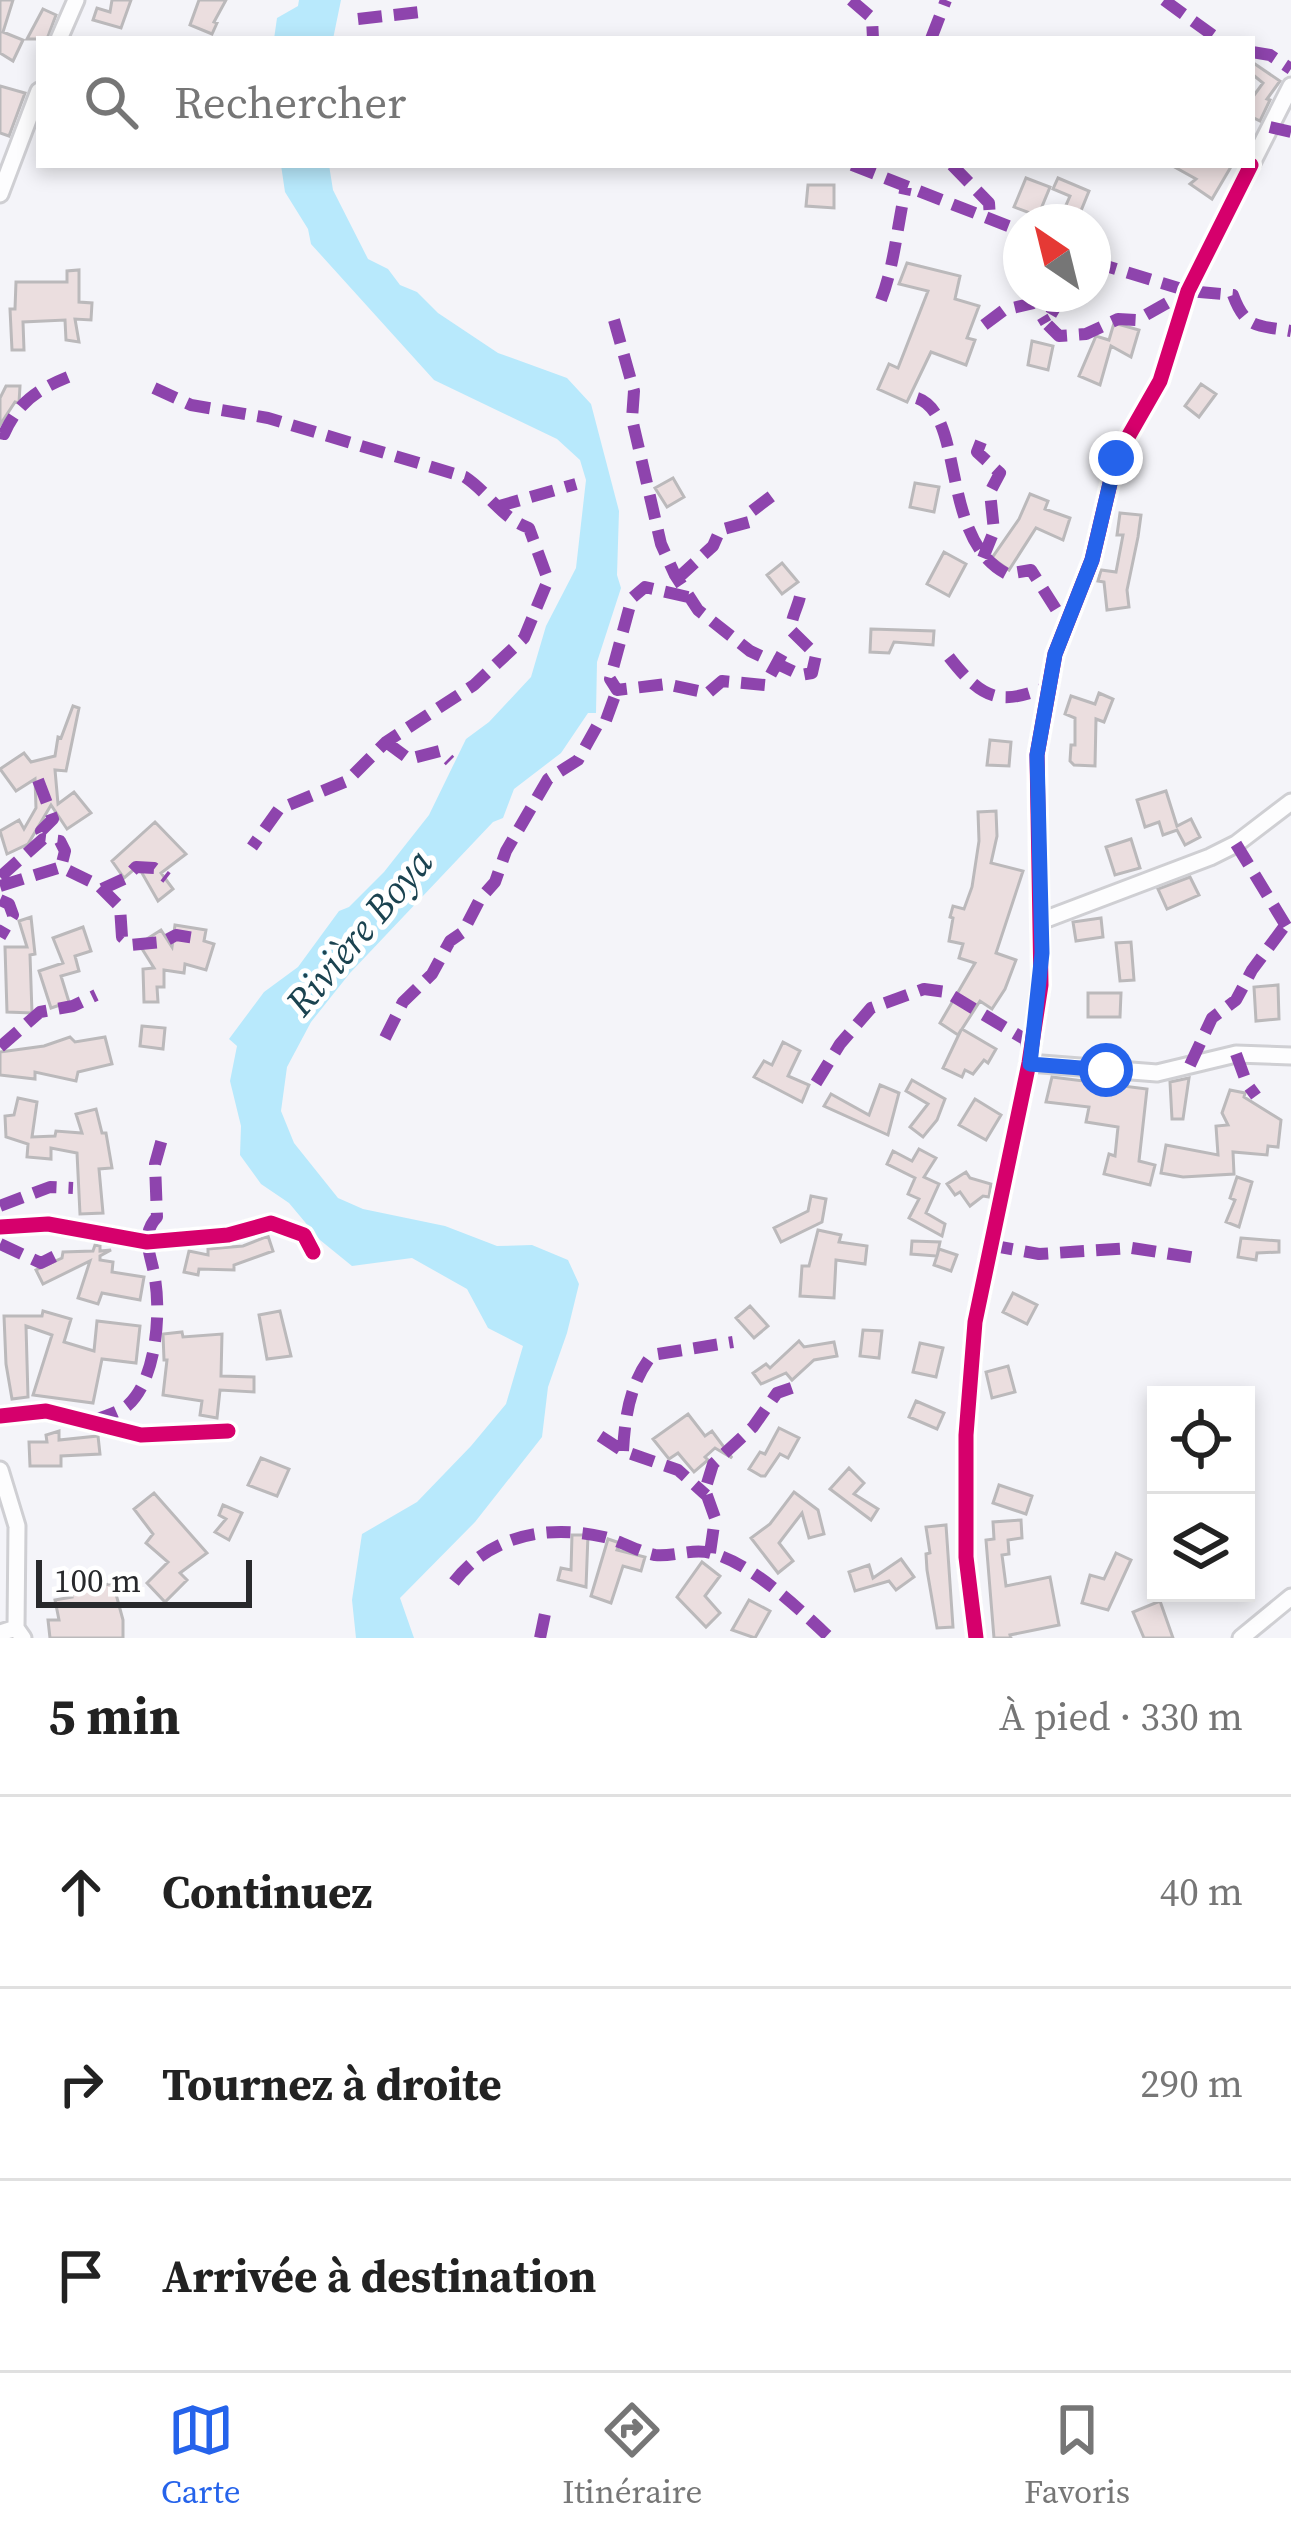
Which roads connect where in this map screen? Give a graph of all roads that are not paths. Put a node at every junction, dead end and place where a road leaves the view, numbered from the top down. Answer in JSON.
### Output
{"nodes":[{"id":1,"x":76,"y":0,"type":"edge"},
{"id":2,"x":60,"y":36,"type":"edge"},
{"id":3,"x":1291,"y":86,"type":"edge"},
{"id":4,"x":36,"y":99,"type":"edge"},
{"id":5,"x":1255,"y":158,"type":"edge"},
{"id":6,"x":1250,"y":168,"type":"edge"},
{"id":7,"x":0,"y":194,"type":"edge"},
{"id":8,"x":1291,"y":802,"type":"edge"},
{"id":9,"x":1041,"y":921,"type":"junction"},
{"id":10,"x":1291,"y":1056,"type":"edge"},
{"id":11,"x":1030,"y":1064,"type":"junction"},
{"id":12,"x":0,"y":1227,"type":"edge"},
{"id":13,"x":313,"y":1252,"type":"dead end"},
{"id":14,"x":0,"y":1416,"type":"edge"},
{"id":15,"x":228,"y":1431,"type":"dead end"},
{"id":16,"x":0,"y":1469,"type":"edge"},
{"id":17,"x":1291,"y":1597,"type":"edge"},
{"id":18,"x":13,"y":1633,"type":"edge"},
{"id":19,"x":976,"y":1638,"type":"edge"},
{"id":20,"x":1241,"y":1638,"type":"edge"}],
"edges":[{"from":1,"to":2,"type":"street"},
{"from":3,"to":5,"type":"street"},
{"from":4,"to":7,"type":"street"},
{"from":6,"to":9,"type":"street"},
{"from":8,"to":9,"type":"street"},
{"from":9,"to":11,"type":"street"},
{"from":10,"to":11,"type":"street"},
{"from":11,"to":19,"type":"street"},
{"from":12,"to":13,"type":"street"},
{"from":14,"to":15,"type":"street"},
{"from":16,"to":18,"type":"street"},
{"from":17,"to":20,"type":"street"}]}
